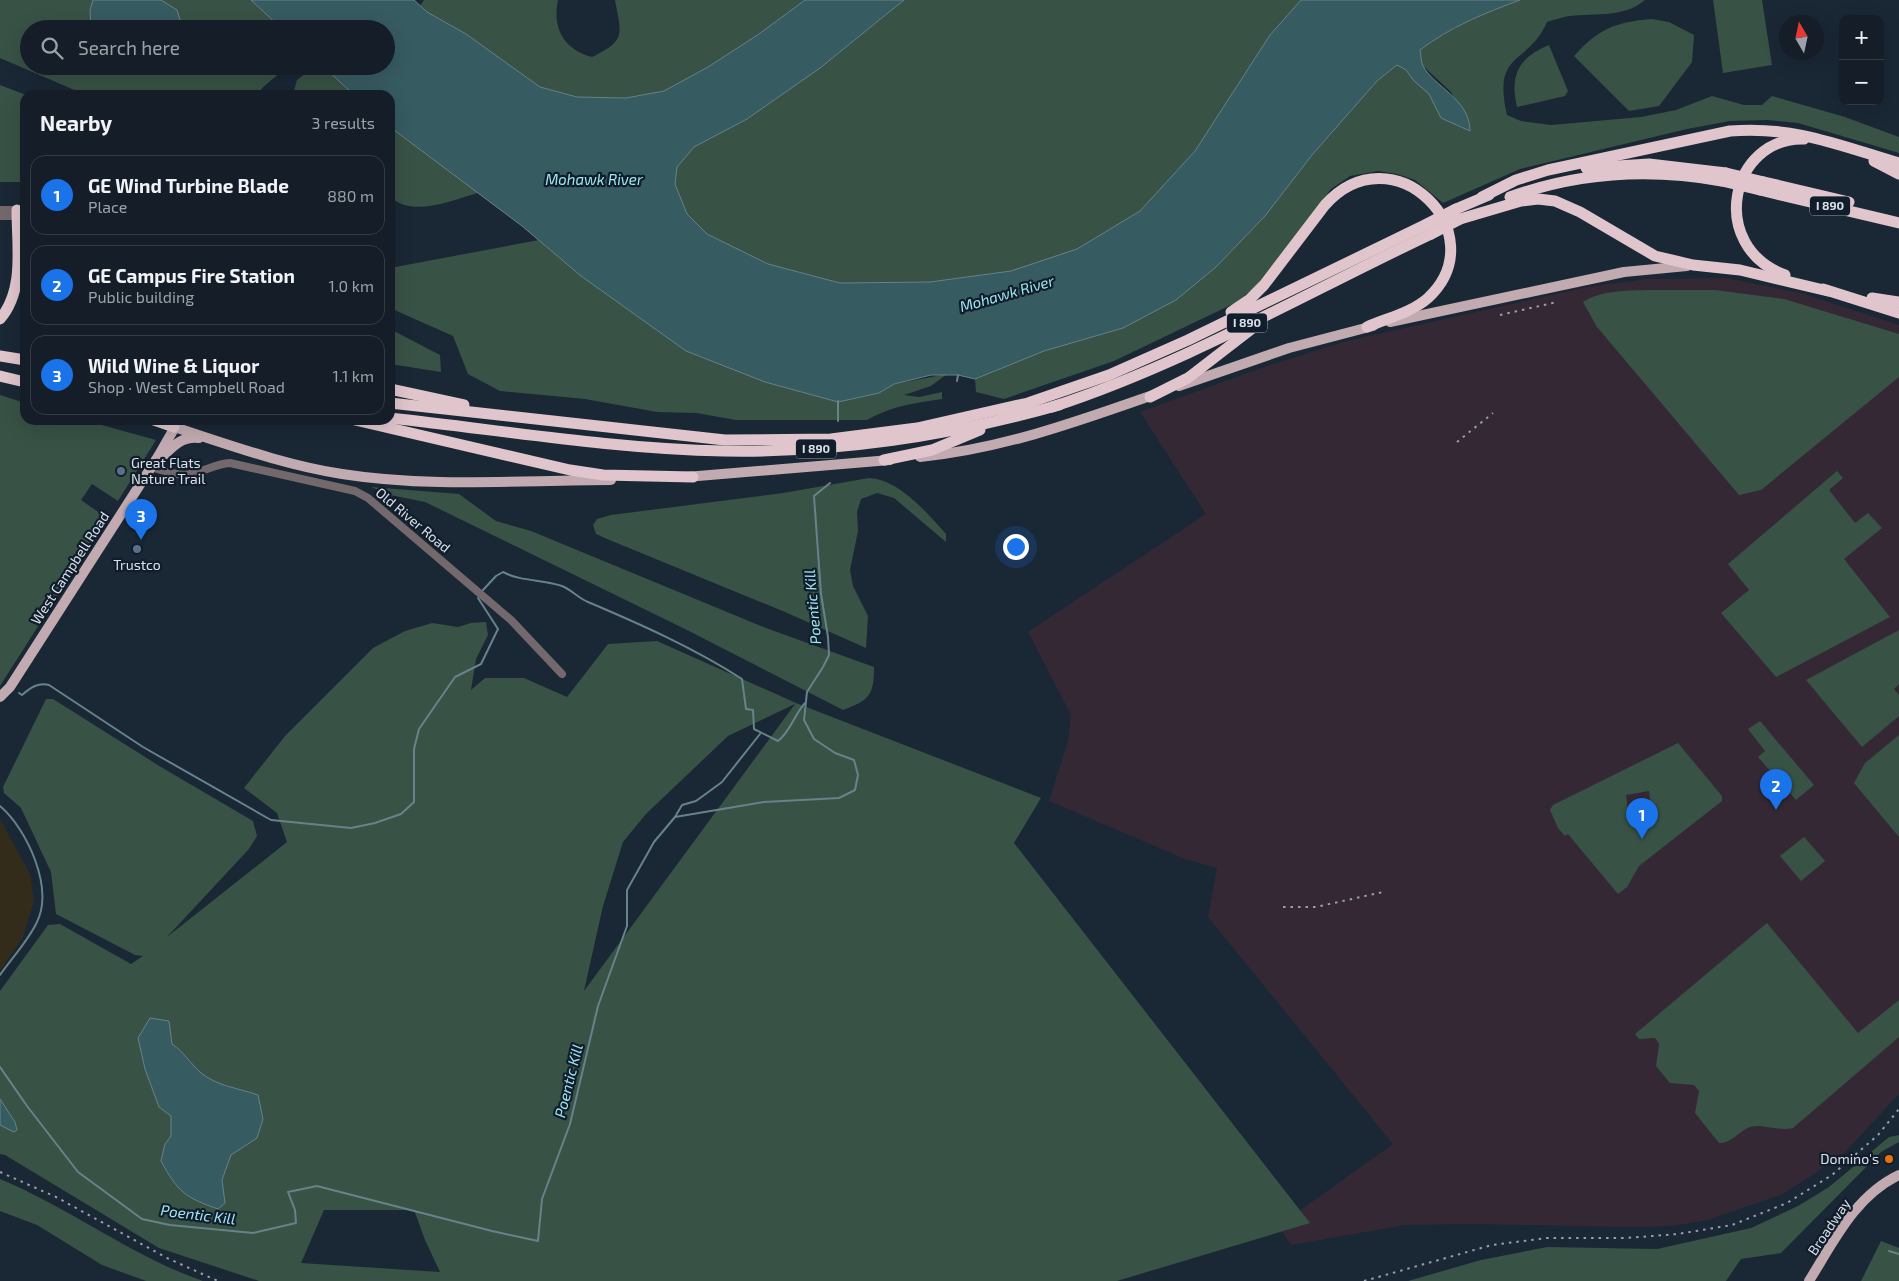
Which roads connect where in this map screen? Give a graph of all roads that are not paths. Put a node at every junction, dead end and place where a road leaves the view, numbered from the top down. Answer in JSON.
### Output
{"nodes":[{"id":1,"x":1843,"y":146,"type":"junction"},
{"id":2,"x":1899,"y":163,"type":"edge"},
{"id":3,"x":1899,"y":174,"type":"edge"},
{"id":4,"x":1724,"y":177,"type":"junction"},
{"id":5,"x":1762,"y":186,"type":"junction"},
{"id":6,"x":1482,"y":197,"type":"junction"},
{"id":7,"x":0,"y":210,"type":"edge"},
{"id":8,"x":20,"y":213,"type":"edge"},
{"id":9,"x":20,"y":213,"type":"edge"},
{"id":10,"x":1458,"y":214,"type":"junction"},
{"id":11,"x":1899,"y":215,"type":"edge"},
{"id":12,"x":0,"y":216,"type":"edge"},
{"id":13,"x":1899,"y":223,"type":"edge"},
{"id":14,"x":20,"y":227,"type":"edge"},
{"id":15,"x":1429,"y":229,"type":"junction"},
{"id":16,"x":1693,"y":265,"type":"junction"},
{"id":17,"x":1333,"y":281,"type":"junction"},
{"id":18,"x":1832,"y":292,"type":"junction"},
{"id":19,"x":1899,"y":302,"type":"edge"},
{"id":20,"x":1899,"y":313,"type":"edge"},
{"id":21,"x":0,"y":319,"type":"edge"},
{"id":22,"x":1366,"y":327,"type":"junction"},
{"id":23,"x":1162,"y":352,"type":"junction"},
{"id":24,"x":0,"y":356,"type":"edge"},
{"id":25,"x":20,"y":359,"type":"edge"},
{"id":26,"x":0,"y":371,"type":"edge"},
{"id":27,"x":20,"y":374,"type":"edge"},
{"id":28,"x":0,"y":376,"type":"edge"},
{"id":29,"x":20,"y":381,"type":"edge"},
{"id":30,"x":395,"y":390,"type":"edge"},
{"id":31,"x":1150,"y":396,"type":"junction"},
{"id":32,"x":395,"y":404,"type":"edge"},
{"id":33,"x":1059,"y":404,"type":"junction"},
{"id":34,"x":395,"y":419,"type":"edge"},
{"id":35,"x":556,"y":422,"type":"junction"},
{"id":36,"x":174,"y":425,"type":"edge"},
{"id":37,"x":182,"y":425,"type":"edge"},
{"id":38,"x":376,"y":425,"type":"edge"},
{"id":39,"x":214,"y":440,"type":"junction"},
{"id":40,"x":884,"y":460,"type":"junction"},
{"id":41,"x":152,"y":467,"type":"junction"},
{"id":42,"x":693,"y":477,"type":"junction"},
{"id":43,"x":562,"y":674,"type":"dead end"},
{"id":44,"x":0,"y":697,"type":"edge"},
{"id":45,"x":1899,"y":1175,"type":"edge"},
{"id":46,"x":1809,"y":1281,"type":"edge"}],
"edges":[{"from":1,"to":2,"type":"highway"},
{"from":1,"to":3,"type":"highway"},
{"from":1,"to":6,"type":"highway"},
{"from":1,"to":18,"type":"highway"},
{"from":4,"to":5,"type":"highway","number":"I 890","bridge":true},
{"from":4,"to":6,"type":"highway","number":"I 890"},
{"from":4,"to":10,"type":"highway","number":"I 890"},
{"from":5,"to":11,"type":"highway","number":"I 890"},
{"from":5,"to":13,"type":"highway","number":"I 890"},
{"from":6,"to":10,"type":"highway","number":"I 890"},
{"from":7,"to":8,"type":"street"},
{"from":9,"to":12,"type":"street"},
{"from":10,"to":15,"type":"highway","number":"I 890","bridge":true},
{"from":10,"to":16,"type":"highway"},
{"from":14,"to":21,"type":"highway"},
{"from":15,"to":17,"type":"highway","number":"I 890"},
{"from":15,"to":23,"type":"highway","number":"I 890"},
{"from":16,"to":18,"type":"highway"},
{"from":16,"to":22,"type":"main road"},
{"from":17,"to":31,"type":"highway"},
{"from":17,"to":33,"type":"highway","number":"I 890"},
{"from":18,"to":19,"type":"highway"},
{"from":18,"to":20,"type":"highway"},
{"from":22,"to":23,"type":"highway"},
{"from":22,"to":31,"type":"main road"},
{"from":23,"to":35,"type":"highway","number":"I 890"},
{"from":24,"to":25,"type":"highway"},
{"from":26,"to":27,"type":"highway"},
{"from":28,"to":29,"type":"highway"},
{"from":30,"to":35,"type":"highway"},
{"from":31,"to":40,"type":"main road"},
{"from":32,"to":35,"type":"highway","number":"I 890"},
{"from":33,"to":34,"type":"highway","number":"I 890"},
{"from":33,"to":40,"type":"highway"},
{"from":36,"to":41,"type":"main road","name":"West Campbell Road"},
{"from":37,"to":39,"type":"main road"},
{"from":38,"to":42,"type":"highway"},
{"from":39,"to":41,"type":"main road"},
{"from":39,"to":42,"type":"main road"},
{"from":40,"to":42,"type":"main road"},
{"from":41,"to":43,"type":"street","name":"Old River Road"},
{"from":41,"to":44,"type":"main road","name":"West Campbell Road"},
{"from":45,"to":46,"type":"main road","name":"Broadway"}]}
